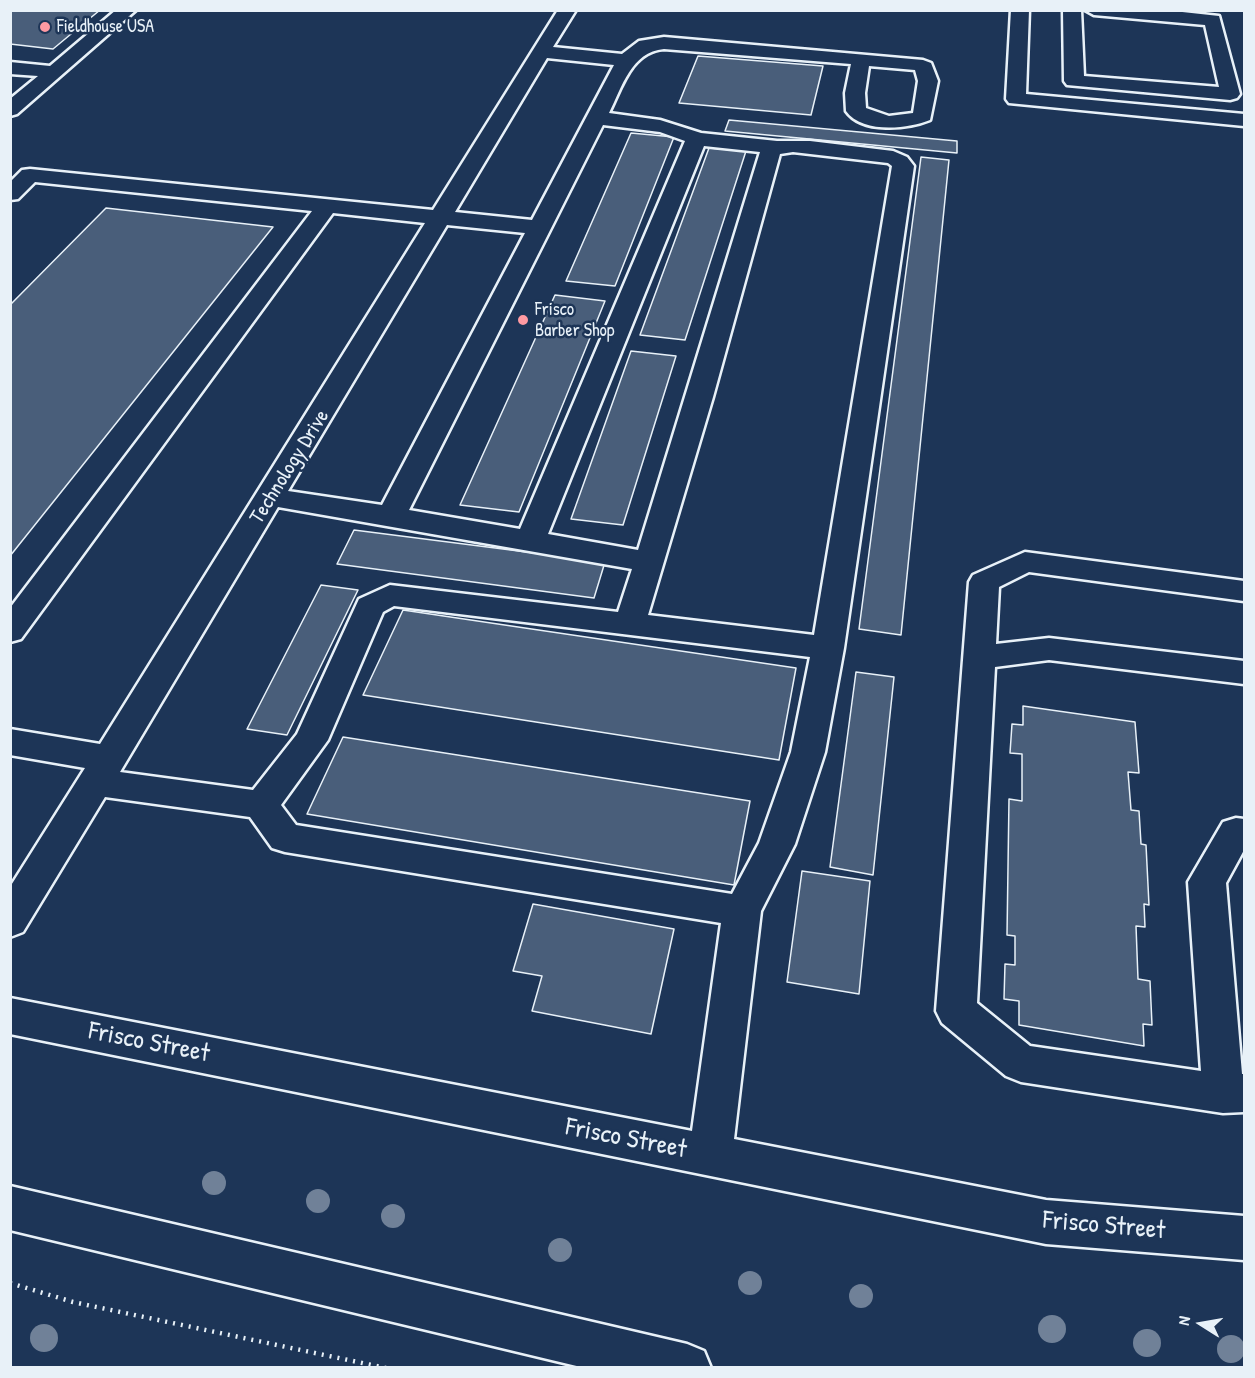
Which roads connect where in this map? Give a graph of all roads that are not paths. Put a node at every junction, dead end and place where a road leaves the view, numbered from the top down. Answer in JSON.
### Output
{"nodes":[{"id":1,"x":127,"y":10,"type":"edge"},
{"id":2,"x":567,"y":10,"type":"edge"},
{"id":3,"x":1020,"y":10,"type":"edge"},
{"id":4,"x":1072,"y":10,"type":"edge"},
{"id":5,"x":1094,"y":10,"type":"edge"},
{"id":6,"x":542,"y":52,"type":"junction"},
{"id":7,"x":861,"y":59,"type":"dead end"},
{"id":8,"x":626,"y":60,"type":"junction"},
{"id":9,"x":10,"y":68,"type":"edge"},
{"id":10,"x":55,"y":72,"type":"junction"},
{"id":11,"x":1017,"y":77,"type":"junction"},
{"id":12,"x":1074,"y":81,"type":"junction"},
{"id":13,"x":1230,"y":93,"type":"junction"},
{"id":14,"x":13,"y":105,"type":"edge"},
{"id":15,"x":595,"y":118,"type":"junction"},
{"id":16,"x":1240,"y":120,"type":"edge"},
{"id":17,"x":696,"y":139,"type":"junction"},
{"id":18,"x":774,"y":147,"type":"junction"},
{"id":19,"x":10,"y":194,"type":"edge"},
{"id":20,"x":328,"y":205,"type":"junction"},
{"id":21,"x":443,"y":217,"type":"junction"},
{"id":22,"x":539,"y":228,"type":"junction"},
{"id":23,"x":271,"y":497,"type":"junction"},
{"id":24,"x":391,"y":516,"type":"junction"},
{"id":25,"x":530,"y":541,"type":"junction"},
{"id":26,"x":649,"y":562,"type":"junction"},
{"id":27,"x":1245,"y":591,"type":"edge"},
{"id":28,"x":630,"y":624,"type":"junction"},
{"id":29,"x":10,"y":631,"type":"edge"},
{"id":30,"x":828,"y":648,"type":"junction"},
{"id":31,"x":979,"y":658,"type":"junction"},
{"id":32,"x":1245,"y":673,"type":"edge"},
{"id":33,"x":10,"y":742,"type":"edge"},
{"id":34,"x":103,"y":771,"type":"junction"},
{"id":35,"x":261,"y":805,"type":"junction"},
{"id":36,"x":1245,"y":833,"type":"edge"},
{"id":37,"x":742,"y":911,"type":"junction"},
{"id":38,"x":10,"y":921,"type":"edge"},
{"id":39,"x":10,"y":1016,"type":"edge"},
{"id":40,"x":1234,"y":1094,"type":"edge"},
{"id":41,"x":710,"y":1155,"type":"junction"},
{"id":42,"x":10,"y":1208,"type":"edge"},
{"id":43,"x":1245,"y":1238,"type":"edge"},
{"id":44,"x":687,"y":1368,"type":"edge"}],
"edges":[{"from":1,"to":10,"type":"street"},
{"from":2,"to":6,"type":"street","name":"Technology Drive"},
{"from":3,"to":11,"type":"street"},
{"from":4,"to":12,"type":"street"},
{"from":5,"to":13,"type":"street"},
{"from":6,"to":8,"type":"street"},
{"from":6,"to":21,"type":"street","name":"Technology Drive"},
{"from":7,"to":8,"type":"street"},
{"from":8,"to":15,"type":"street"},
{"from":9,"to":10,"type":"street"},
{"from":10,"to":14,"type":"street"},
{"from":11,"to":12,"type":"street"},
{"from":11,"to":16,"type":"street"},
{"from":12,"to":13,"type":"street"},
{"from":13,"to":16,"type":"street"},
{"from":15,"to":17,"type":"street"},
{"from":15,"to":22,"type":"street"},
{"from":17,"to":18,"type":"street"},
{"from":17,"to":25,"type":"street"},
{"from":18,"to":26,"type":"street"},
{"from":18,"to":30,"type":"street"},
{"from":19,"to":20,"type":"street"},
{"from":20,"to":21,"type":"street"},
{"from":20,"to":29,"type":"street"},
{"from":21,"to":22,"type":"street"},
{"from":21,"to":23,"type":"street","name":"Technology Drive"},
{"from":22,"to":24,"type":"street"},
{"from":23,"to":24,"type":"street"},
{"from":23,"to":34,"type":"street","name":"Technology Drive"},
{"from":24,"to":25,"type":"street"},
{"from":25,"to":26,"type":"street"},
{"from":26,"to":28,"type":"street"},
{"from":27,"to":31,"type":"street"},
{"from":28,"to":30,"type":"street"},
{"from":28,"to":35,"type":"street"},
{"from":30,"to":37,"type":"street"},
{"from":31,"to":32,"type":"street"},
{"from":31,"to":40,"type":"street"},
{"from":33,"to":34,"type":"street"},
{"from":34,"to":35,"type":"street"},
{"from":34,"to":38,"type":"street","name":"Technology Drive"},
{"from":35,"to":37,"type":"street"},
{"from":36,"to":40,"type":"street"},
{"from":37,"to":41,"type":"street"},
{"from":39,"to":41,"type":"street","name":"Frisco Street"},
{"from":41,"to":43,"type":"street","name":"Frisco Street"},
{"from":42,"to":44,"type":"street"}]}
